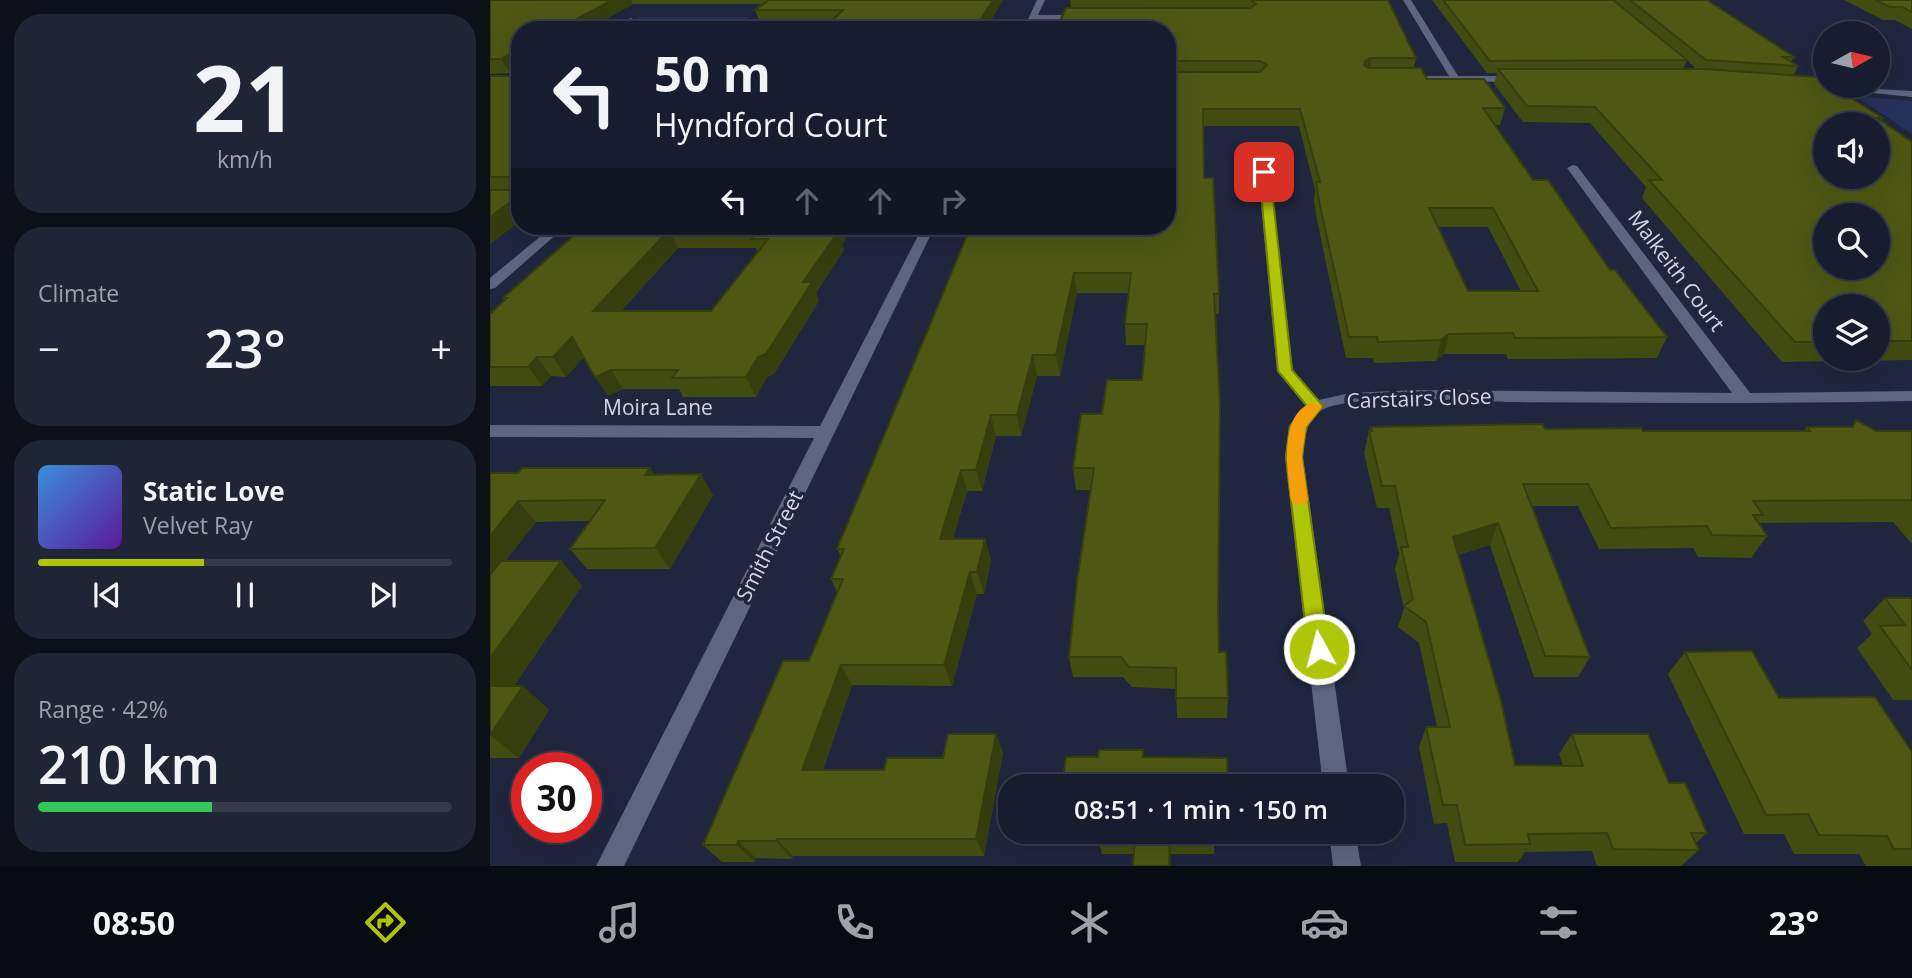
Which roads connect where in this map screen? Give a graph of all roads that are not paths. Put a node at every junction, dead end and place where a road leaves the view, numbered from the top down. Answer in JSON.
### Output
{"nodes":[{"id":1,"x":1041,"y":0,"type":"edge"},
{"id":2,"x":1407,"y":0,"type":"edge"},
{"id":3,"x":1034,"y":17,"type":"junction"},
{"id":4,"x":1096,"y":17,"type":"edge"},
{"id":5,"x":1032,"y":21,"type":"edge"},
{"id":6,"x":1393,"y":79,"type":"edge"},
{"id":7,"x":1455,"y":79,"type":"junction"},
{"id":8,"x":1535,"y":79,"type":"edge"},
{"id":9,"x":1890,"y":92,"type":"edge"},
{"id":10,"x":1912,"y":94,"type":"edge"},
{"id":11,"x":1573,"y":168,"type":"dead end"},
{"id":12,"x":1264,"y":172,"type":"dead end"},
{"id":13,"x":549,"y":235,"type":"edge"},
{"id":14,"x":925,"y":235,"type":"edge"},
{"id":15,"x":490,"y":285,"type":"edge"},
{"id":16,"x":1912,"y":396,"type":"edge"},
{"id":17,"x":1745,"y":399,"type":"junction"},
{"id":18,"x":1315,"y":406,"type":"junction"},
{"id":19,"x":490,"y":431,"type":"edge"},
{"id":20,"x":827,"y":432,"type":"junction"},
{"id":21,"x":1334,"y":774,"type":"edge"},
{"id":22,"x":1344,"y":844,"type":"edge"},
{"id":23,"x":610,"y":866,"type":"edge"},
{"id":24,"x":1347,"y":866,"type":"edge"}],
"edges":[{"from":1,"to":3,"type":"street"},
{"from":2,"to":7,"type":"street"},
{"from":3,"to":4,"type":"street"},
{"from":3,"to":5,"type":"street"},
{"from":6,"to":7,"type":"street"},
{"from":7,"to":8,"type":"street"},
{"from":9,"to":10,"type":"street"},
{"from":11,"to":17,"type":"street","name":"Malkeith Court"},
{"from":12,"to":18,"type":"street"},
{"from":13,"to":15,"type":"street"},
{"from":14,"to":20,"type":"street","name":"Smith Street"},
{"from":16,"to":17,"type":"street","name":"Carstairs Close"},
{"from":17,"to":18,"type":"street","name":"Carstairs Close"},
{"from":18,"to":21,"type":"street","name":"Carstairs Close"},
{"from":19,"to":20,"type":"street","name":"Moira Lane"},
{"from":20,"to":23,"type":"street","name":"Smith Street"},
{"from":22,"to":24,"type":"street"}]}
